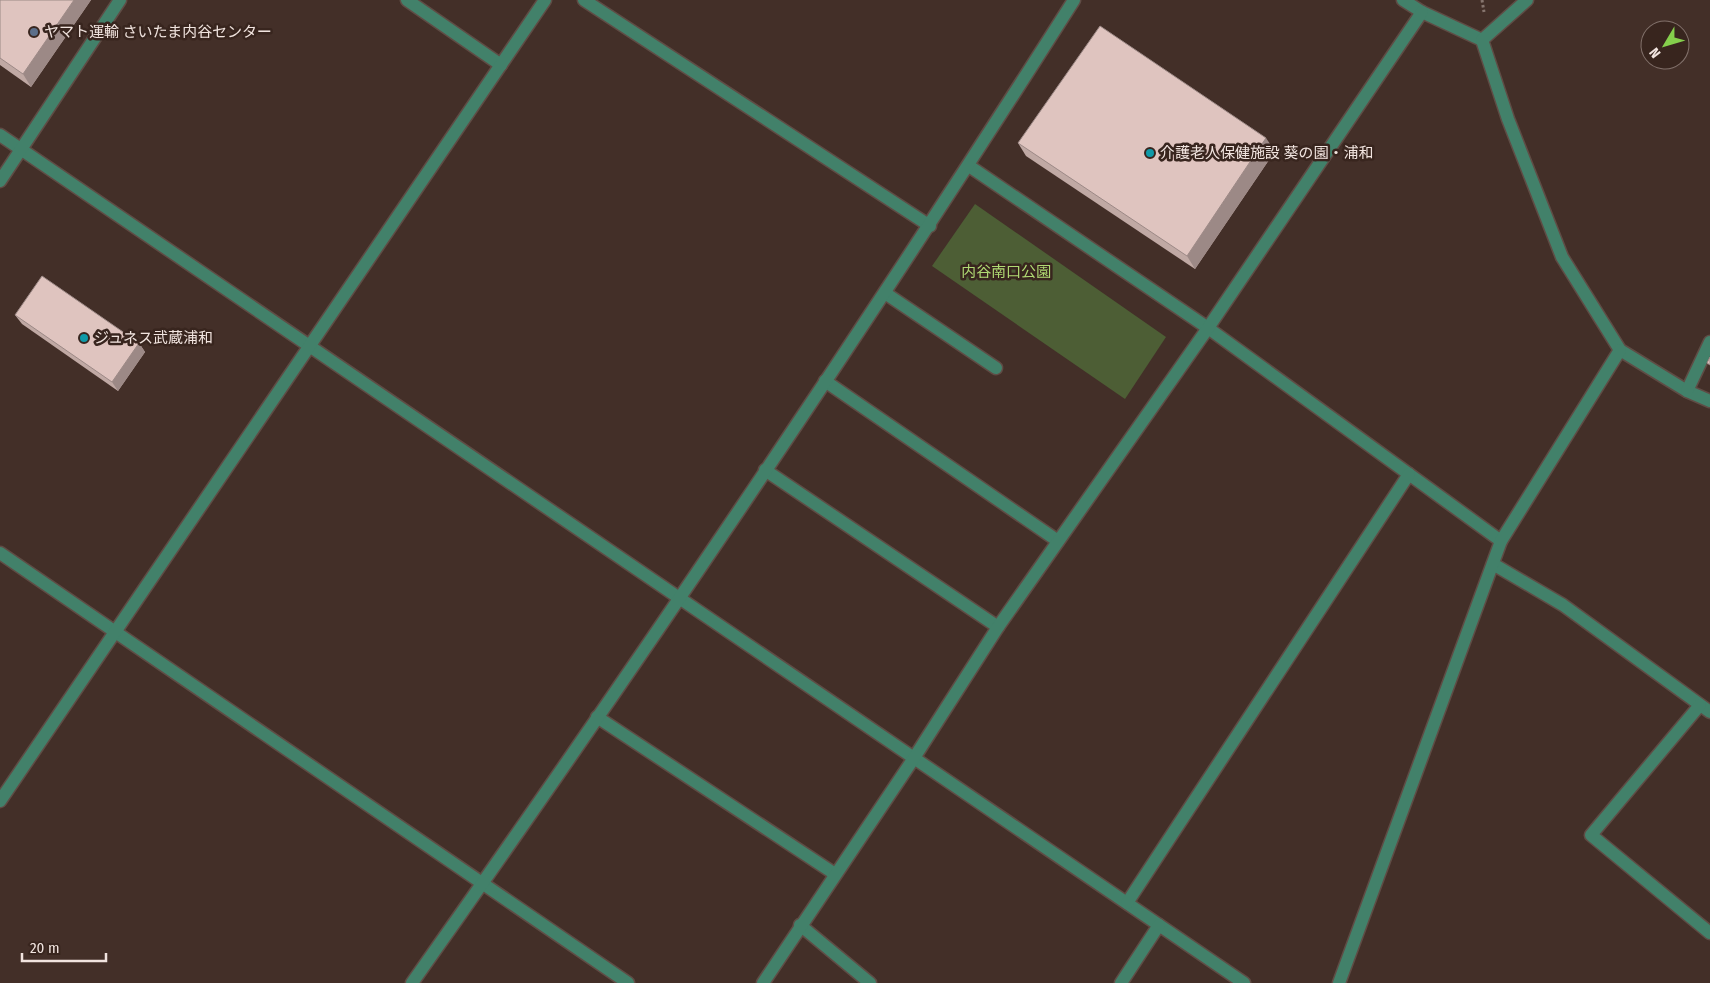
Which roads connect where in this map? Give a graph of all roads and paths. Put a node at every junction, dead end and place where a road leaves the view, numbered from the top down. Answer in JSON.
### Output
{"nodes":[{"id":1,"x":120,"y":0,"type":"edge"},
{"id":2,"x":407,"y":0,"type":"edge"},
{"id":3,"x":544,"y":0,"type":"edge"},
{"id":4,"x":584,"y":0,"type":"edge"},
{"id":5,"x":1074,"y":0,"type":"edge"},
{"id":6,"x":1403,"y":0,"type":"edge"},
{"id":7,"x":1526,"y":0,"type":"edge"},
{"id":8,"x":1422,"y":12,"type":"junction"},
{"id":9,"x":1482,"y":40,"type":"junction"},
{"id":10,"x":501,"y":64,"type":"junction"},
{"id":11,"x":0,"y":135,"type":"edge"},
{"id":12,"x":21,"y":149,"type":"junction"},
{"id":13,"x":969,"y":166,"type":"junction"},
{"id":14,"x":0,"y":181,"type":"edge"},
{"id":15,"x":930,"y":226,"type":"junction"},
{"id":16,"x":885,"y":293,"type":"junction"},
{"id":17,"x":1208,"y":328,"type":"junction"},
{"id":18,"x":1710,"y":342,"type":"edge"},
{"id":19,"x":309,"y":346,"type":"junction"},
{"id":20,"x":1620,"y":350,"type":"junction"},
{"id":21,"x":996,"y":368,"type":"dead end"},
{"id":22,"x":825,"y":381,"type":"junction"},
{"id":23,"x":1687,"y":391,"type":"junction"},
{"id":24,"x":1710,"y":401,"type":"edge"},
{"id":25,"x":765,"y":470,"type":"junction"},
{"id":26,"x":1409,"y":474,"type":"junction"},
{"id":27,"x":1058,"y":541,"type":"junction"},
{"id":28,"x":1501,"y":541,"type":"junction"},
{"id":29,"x":0,"y":553,"type":"edge"},
{"id":30,"x":1492,"y":564,"type":"junction"},
{"id":31,"x":679,"y":598,"type":"junction"},
{"id":32,"x":998,"y":627,"type":"junction"},
{"id":33,"x":115,"y":632,"type":"junction"},
{"id":34,"x":1705,"y":709,"type":"edge"},
{"id":35,"x":597,"y":716,"type":"junction"},
{"id":36,"x":914,"y":758,"type":"junction"},
{"id":37,"x":0,"y":801,"type":"edge"},
{"id":38,"x":835,"y":874,"type":"junction"},
{"id":39,"x":483,"y":882,"type":"junction"},
{"id":40,"x":1127,"y":903,"type":"junction"},
{"id":41,"x":800,"y":925,"type":"junction"},
{"id":42,"x":1159,"y":925,"type":"junction"},
{"id":43,"x":1710,"y":933,"type":"edge"},
{"id":44,"x":412,"y":983,"type":"edge"},
{"id":45,"x":628,"y":983,"type":"edge"},
{"id":46,"x":762,"y":983,"type":"edge"},
{"id":47,"x":870,"y":983,"type":"edge"},
{"id":48,"x":1121,"y":983,"type":"edge"},
{"id":49,"x":1244,"y":983,"type":"edge"},
{"id":50,"x":1339,"y":983,"type":"edge"}],
"edges":[{"from":1,"to":12,"type":"street"},
{"from":2,"to":10,"type":"street"},
{"from":3,"to":10,"type":"street"},
{"from":4,"to":15,"type":"street"},
{"from":5,"to":13,"type":"street"},
{"from":6,"to":8,"type":"street"},
{"from":7,"to":9,"type":"street"},
{"from":8,"to":9,"type":"street"},
{"from":8,"to":17,"type":"street"},
{"from":9,"to":20,"type":"street"},
{"from":10,"to":19,"type":"street"},
{"from":11,"to":12,"type":"street"},
{"from":12,"to":14,"type":"street"},
{"from":12,"to":19,"type":"street"},
{"from":13,"to":15,"type":"street"},
{"from":13,"to":17,"type":"street"},
{"from":15,"to":16,"type":"street"},
{"from":16,"to":21,"type":"street"},
{"from":16,"to":22,"type":"street"},
{"from":17,"to":26,"type":"street"},
{"from":17,"to":27,"type":"street"},
{"from":18,"to":23,"type":"street"},
{"from":19,"to":31,"type":"street"},
{"from":19,"to":33,"type":"street"},
{"from":20,"to":23,"type":"street"},
{"from":20,"to":28,"type":"street"},
{"from":22,"to":25,"type":"street"},
{"from":22,"to":27,"type":"street"},
{"from":23,"to":24,"type":"street"},
{"from":25,"to":31,"type":"street"},
{"from":25,"to":32,"type":"street"},
{"from":26,"to":28,"type":"street"},
{"from":26,"to":40,"type":"street"},
{"from":27,"to":32,"type":"street"},
{"from":28,"to":30,"type":"street"},
{"from":29,"to":33,"type":"street"},
{"from":30,"to":34,"type":"street"},
{"from":30,"to":50,"type":"street"},
{"from":31,"to":35,"type":"street"},
{"from":31,"to":36,"type":"street"},
{"from":32,"to":36,"type":"street"},
{"from":33,"to":37,"type":"street"},
{"from":33,"to":39,"type":"street"},
{"from":34,"to":43,"type":"street"},
{"from":35,"to":38,"type":"street"},
{"from":35,"to":39,"type":"street"},
{"from":36,"to":38,"type":"street"},
{"from":36,"to":40,"type":"street"},
{"from":38,"to":41,"type":"street"},
{"from":39,"to":44,"type":"street"},
{"from":39,"to":45,"type":"street"},
{"from":40,"to":42,"type":"street"},
{"from":41,"to":46,"type":"street"},
{"from":41,"to":47,"type":"street"},
{"from":42,"to":48,"type":"street"},
{"from":42,"to":49,"type":"street"}]}
